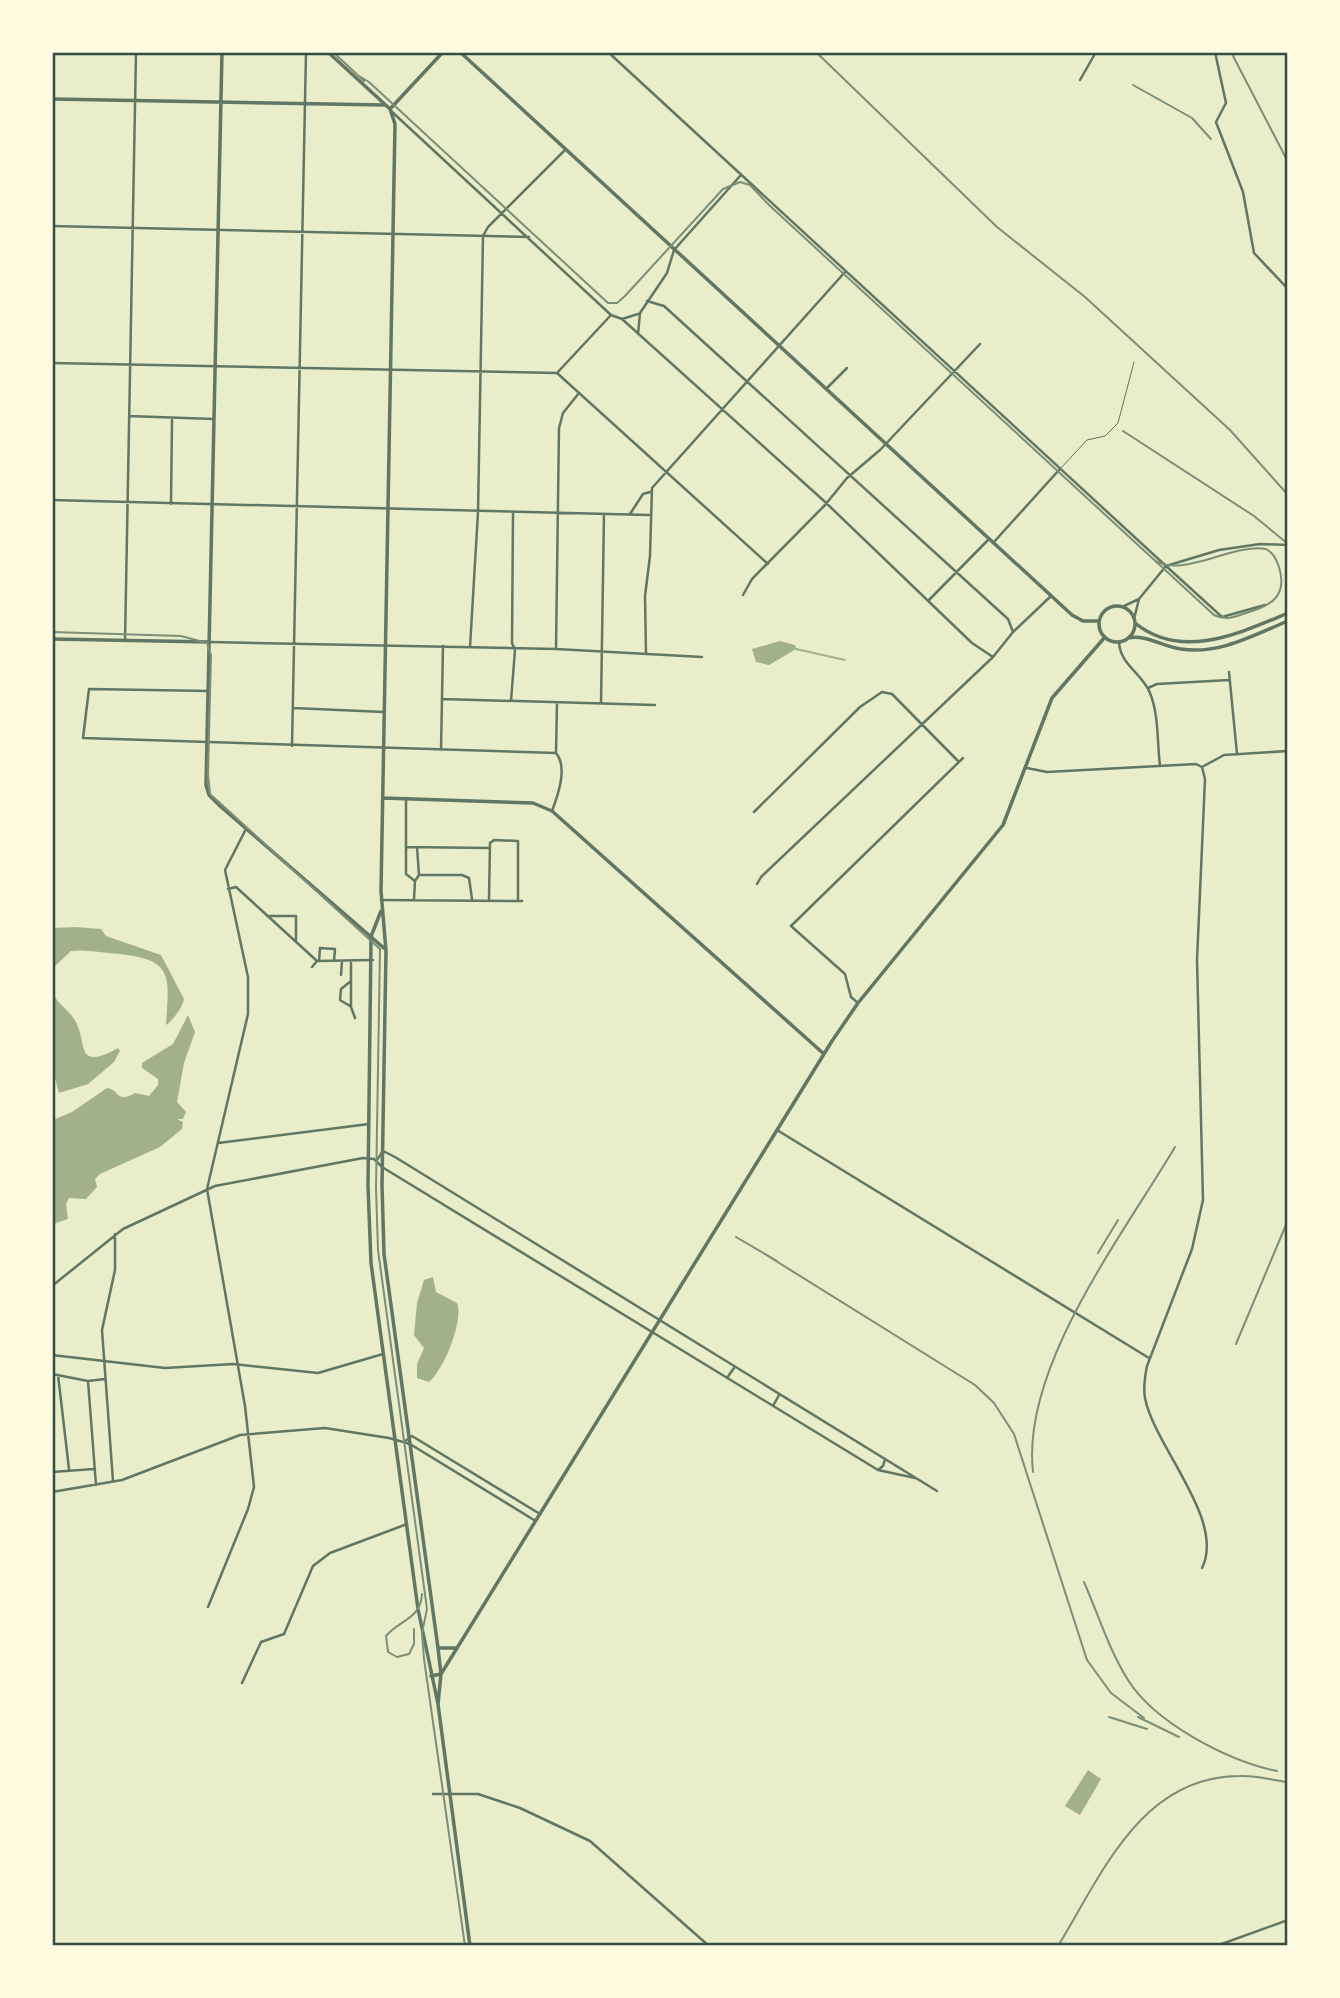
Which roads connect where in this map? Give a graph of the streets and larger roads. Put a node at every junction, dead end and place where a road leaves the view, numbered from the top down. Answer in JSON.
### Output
{"nodes":[{"id":1,"x":136,"y":52,"type":"edge"},
{"id":2,"x":222,"y":52,"type":"edge"},
{"id":3,"x":306,"y":52,"type":"edge"},
{"id":4,"x":328,"y":52,"type":"edge"},
{"id":5,"x":443,"y":52,"type":"edge"},
{"id":6,"x":460,"y":52,"type":"edge"},
{"id":7,"x":608,"y":52,"type":"edge"},
{"id":8,"x":1096,"y":52,"type":"edge"},
{"id":9,"x":1215,"y":52,"type":"edge"},
{"id":10,"x":1080,"y":80,"type":"dead end"},
{"id":11,"x":52,"y":99,"type":"edge"},
{"id":12,"x":135,"y":101,"type":"junction"},
{"id":13,"x":221,"y":103,"type":"junction"},
{"id":14,"x":305,"y":105,"type":"junction"},
{"id":15,"x":385,"y":105,"type":"junction"},
{"id":16,"x":390,"y":109,"type":"junction"},
{"id":17,"x":564,"y":150,"type":"junction"},
{"id":18,"x":741,"y":175,"type":"junction"},
{"id":19,"x":504,"y":214,"type":"junction"},
{"id":20,"x":52,"y":226,"type":"edge"},
{"id":21,"x":132,"y":227,"type":"junction"},
{"id":22,"x":218,"y":229,"type":"junction"},
{"id":23,"x":303,"y":231,"type":"junction"},
{"id":24,"x":393,"y":234,"type":"junction"},
{"id":25,"x":483,"y":236,"type":"junction"},
{"id":26,"x":529,"y":237,"type":"junction"},
{"id":27,"x":674,"y":250,"type":"junction"},
{"id":28,"x":845,"y":272,"type":"junction"},
{"id":29,"x":1287,"y":289,"type":"edge"},
{"id":30,"x":647,"y":301,"type":"junction"},
{"id":31,"x":640,"y":313,"type":"junction"},
{"id":32,"x":611,"y":315,"type":"junction"},
{"id":33,"x":622,"y":319,"type":"junction"},
{"id":34,"x":638,"y":334,"type":"junction"},
{"id":35,"x":980,"y":344,"type":"dead end"},
{"id":36,"x":780,"y":346,"type":"junction"},
{"id":37,"x":52,"y":363,"type":"edge"},
{"id":38,"x":130,"y":365,"type":"junction"},
{"id":39,"x":216,"y":367,"type":"junction"},
{"id":40,"x":300,"y":368,"type":"junction"},
{"id":41,"x":847,"y":368,"type":"dead end"},
{"id":42,"x":391,"y":370,"type":"junction"},
{"id":43,"x":479,"y":371,"type":"junction"},
{"id":44,"x":954,"y":372,"type":"junction"},
{"id":45,"x":557,"y":373,"type":"junction"},
{"id":46,"x":748,"y":383,"type":"junction"},
{"id":47,"x":826,"y":389,"type":"junction"},
{"id":48,"x":579,"y":393,"type":"junction"},
{"id":49,"x":722,"y":411,"type":"junction"},
{"id":50,"x":129,"y":416,"type":"junction"},
{"id":51,"x":172,"y":419,"type":"junction"},
{"id":52,"x":215,"y":419,"type":"junction"},
{"id":53,"x":886,"y":444,"type":"junction"},
{"id":54,"x":1060,"y":469,"type":"junction"},
{"id":55,"x":665,"y":471,"type":"junction"},
{"id":56,"x":850,"y":476,"type":"junction"},
{"id":57,"x":650,"y":492,"type":"junction"},
{"id":58,"x":52,"y":500,"type":"edge"},
{"id":59,"x":128,"y":503,"type":"junction"},
{"id":60,"x":171,"y":504,"type":"junction"},
{"id":61,"x":213,"y":505,"type":"junction"},
{"id":62,"x":825,"y":505,"type":"junction"},
{"id":63,"x":297,"y":508,"type":"junction"},
{"id":64,"x":390,"y":510,"type":"junction"},
{"id":65,"x":478,"y":512,"type":"junction"},
{"id":66,"x":513,"y":513,"type":"junction"},
{"id":67,"x":559,"y":514,"type":"junction"},
{"id":68,"x":604,"y":514,"type":"junction"},
{"id":69,"x":629,"y":515,"type":"junction"},
{"id":70,"x":649,"y":515,"type":"junction"},
{"id":71,"x":989,"y":538,"type":"junction"},
{"id":72,"x":993,"y":543,"type":"junction"},
{"id":73,"x":1287,"y":545,"type":"edge"},
{"id":74,"x":768,"y":564,"type":"junction"},
{"id":75,"x":1166,"y":566,"type":"junction"},
{"id":76,"x":955,"y":571,"type":"junction"},
{"id":77,"x":743,"y":595,"type":"dead end"},
{"id":78,"x":1051,"y":596,"type":"junction"},
{"id":79,"x":1139,"y":599,"type":"junction"},
{"id":80,"x":928,"y":601,"type":"junction"},
{"id":81,"x":1265,"y":605,"type":"dead end"},
{"id":82,"x":1122,"y":607,"type":"junction"},
{"id":83,"x":1287,"y":613,"type":"edge"},
{"id":84,"x":1099,"y":621,"type":"junction"},
{"id":85,"x":1134,"y":621,"type":"junction"},
{"id":86,"x":1287,"y":621,"type":"edge"},
{"id":87,"x":1013,"y":632,"type":"junction"},
{"id":88,"x":1105,"y":637,"type":"junction"},
{"id":89,"x":1128,"y":638,"type":"junction"},
{"id":90,"x":52,"y":639,"type":"edge"},
{"id":91,"x":125,"y":641,"type":"junction"},
{"id":92,"x":210,"y":642,"type":"junction"},
{"id":93,"x":1119,"y":642,"type":"junction"},
{"id":94,"x":295,"y":643,"type":"junction"},
{"id":95,"x":387,"y":646,"type":"junction"},
{"id":96,"x":443,"y":646,"type":"junction"},
{"id":97,"x":470,"y":647,"type":"junction"},
{"id":98,"x":515,"y":649,"type":"junction"},
{"id":99,"x":556,"y":649,"type":"junction"},
{"id":100,"x":601,"y":653,"type":"junction"},
{"id":101,"x":646,"y":654,"type":"junction"},
{"id":102,"x":702,"y":657,"type":"dead end"},
{"id":103,"x":993,"y":657,"type":"junction"},
{"id":104,"x":1228,"y":672,"type":"dead end"},
{"id":105,"x":1229,"y":680,"type":"junction"},
{"id":106,"x":1147,"y":688,"type":"junction"},
{"id":107,"x":209,"y":691,"type":"junction"},
{"id":108,"x":442,"y":699,"type":"junction"},
{"id":109,"x":511,"y":701,"type":"junction"},
{"id":110,"x":557,"y":703,"type":"junction"},
{"id":111,"x":601,"y":704,"type":"junction"},
{"id":112,"x":655,"y":705,"type":"dead end"},
{"id":113,"x":293,"y":708,"type":"junction"},
{"id":114,"x":385,"y":712,"type":"junction"},
{"id":115,"x":921,"y":725,"type":"junction"},
{"id":116,"x":208,"y":742,"type":"junction"},
{"id":117,"x":292,"y":746,"type":"junction"},
{"id":118,"x":384,"y":749,"type":"junction"},
{"id":119,"x":441,"y":750,"type":"junction"},
{"id":120,"x":1287,"y":751,"type":"edge"},
{"id":121,"x":556,"y":753,"type":"junction"},
{"id":122,"x":1237,"y":754,"type":"junction"},
{"id":123,"x":963,"y":758,"type":"dead end"},
{"id":124,"x":959,"y":762,"type":"junction"},
{"id":125,"x":1160,"y":766,"type":"junction"},
{"id":126,"x":1202,"y":767,"type":"junction"},
{"id":127,"x":1027,"y":768,"type":"junction"},
{"id":128,"x":383,"y":797,"type":"junction"},
{"id":129,"x":406,"y":798,"type":"junction"},
{"id":130,"x":552,"y":811,"type":"junction"},
{"id":131,"x":754,"y":812,"type":"dead end"},
{"id":132,"x":246,"y":829,"type":"junction"},
{"id":133,"x":406,"y":847,"type":"junction"},
{"id":134,"x":417,"y":847,"type":"junction"},
{"id":135,"x":489,"y":848,"type":"junction"},
{"id":136,"x":419,"y":875,"type":"junction"},
{"id":137,"x":415,"y":881,"type":"junction"},
{"id":138,"x":757,"y":884,"type":"dead end"},
{"id":139,"x":228,"y":889,"type":"junction"},
{"id":140,"x":414,"y":899,"type":"junction"},
{"id":141,"x":472,"y":899,"type":"junction"},
{"id":142,"x":489,"y":899,"type":"junction"},
{"id":143,"x":382,"y":900,"type":"junction"},
{"id":144,"x":381,"y":909,"type":"junction"},
{"id":145,"x":267,"y":916,"type":"junction"},
{"id":146,"x":370,"y":940,"type":"junction"},
{"id":147,"x":296,"y":942,"type":"junction"},
{"id":148,"x":386,"y":951,"type":"junction"},
{"id":149,"x":373,"y":960,"type":"junction"},
{"id":150,"x":318,"y":961,"type":"junction"},
{"id":151,"x":334,"y":961,"type":"junction"},
{"id":152,"x":342,"y":961,"type":"junction"},
{"id":153,"x":351,"y":962,"type":"junction"},
{"id":154,"x":312,"y":967,"type":"dead end"},
{"id":155,"x":341,"y":975,"type":"dead end"},
{"id":156,"x":351,"y":981,"type":"junction"},
{"id":157,"x":858,"y":1003,"type":"junction"},
{"id":158,"x":351,"y":1007,"type":"junction"},
{"id":159,"x":355,"y":1018,"type":"dead end"},
{"id":160,"x":824,"y":1054,"type":"junction"},
{"id":161,"x":369,"y":1124,"type":"junction"},
{"id":162,"x":777,"y":1130,"type":"junction"},
{"id":163,"x":218,"y":1143,"type":"junction"},
{"id":164,"x":383,"y":1152,"type":"junction"},
{"id":165,"x":368,"y":1158,"type":"junction"},
{"id":166,"x":377,"y":1160,"type":"junction"},
{"id":167,"x":382,"y":1167,"type":"junction"},
{"id":168,"x":207,"y":1189,"type":"junction"},
{"id":169,"x":115,"y":1234,"type":"junction"},
{"id":170,"x":52,"y":1286,"type":"edge"},
{"id":171,"x":660,"y":1321,"type":"junction"},
{"id":172,"x":652,"y":1333,"type":"junction"},
{"id":173,"x":383,"y":1354,"type":"junction"},
{"id":174,"x":52,"y":1355,"type":"edge"},
{"id":175,"x":1149,"y":1359,"type":"junction"},
{"id":176,"x":104,"y":1363,"type":"junction"},
{"id":177,"x":238,"y":1365,"type":"junction"},
{"id":178,"x":734,"y":1368,"type":"junction"},
{"id":179,"x":52,"y":1374,"type":"edge"},
{"id":180,"x":58,"y":1375,"type":"junction"},
{"id":181,"x":727,"y":1378,"type":"junction"},
{"id":182,"x":105,"y":1379,"type":"junction"},
{"id":183,"x":88,"y":1381,"type":"junction"},
{"id":184,"x":779,"y":1395,"type":"junction"},
{"id":185,"x":773,"y":1406,"type":"junction"},
{"id":186,"x":249,"y":1434,"type":"junction"},
{"id":187,"x":409,"y":1436,"type":"junction"},
{"id":188,"x":395,"y":1439,"type":"junction"},
{"id":189,"x":404,"y":1442,"type":"junction"},
{"id":190,"x":410,"y":1444,"type":"junction"},
{"id":191,"x":885,"y":1459,"type":"junction"},
{"id":192,"x":69,"y":1469,"type":"junction"},
{"id":193,"x":94,"y":1469,"type":"junction"},
{"id":194,"x":878,"y":1470,"type":"junction"},
{"id":195,"x":52,"y":1472,"type":"edge"},
{"id":196,"x":915,"y":1478,"type":"junction"},
{"id":197,"x":113,"y":1483,"type":"junction"},
{"id":198,"x":96,"y":1485,"type":"junction"},
{"id":199,"x":937,"y":1491,"type":"dead end"},
{"id":200,"x":52,"y":1492,"type":"edge"},
{"id":201,"x":540,"y":1514,"type":"junction"},
{"id":202,"x":535,"y":1521,"type":"junction"},
{"id":203,"x":407,"y":1524,"type":"junction"},
{"id":204,"x":1202,"y":1568,"type":"dead end"},
{"id":205,"x":208,"y":1607,"type":"dead end"},
{"id":206,"x":458,"y":1647,"type":"junction"},
{"id":207,"x":438,"y":1648,"type":"junction"},
{"id":208,"x":441,"y":1674,"type":"junction"},
{"id":209,"x":431,"y":1676,"type":"junction"},
{"id":210,"x":242,"y":1684,"type":"dead end"},
{"id":211,"x":438,"y":1704,"type":"junction"},
{"id":212,"x":450,"y":1792,"type":"junction"},
{"id":213,"x":433,"y":1794,"type":"dead end"},
{"id":214,"x":1287,"y":1920,"type":"edge"},
{"id":215,"x":470,"y":1945,"type":"edge"},
{"id":216,"x":709,"y":1945,"type":"edge"},
{"id":217,"x":1216,"y":1945,"type":"edge"}],
"edges":[{"from":1,"to":12,"type":"street"},
{"from":2,"to":13,"type":"street"},
{"from":3,"to":14,"type":"street"},
{"from":4,"to":15,"type":"street"},
{"from":5,"to":16,"type":"street"},
{"from":6,"to":17,"type":"street"},
{"from":7,"to":18,"type":"street"},
{"from":8,"to":10,"type":"street"},
{"from":9,"to":29,"type":"street"},
{"from":11,"to":12,"type":"street"},
{"from":12,"to":13,"type":"street"},
{"from":12,"to":21,"type":"street"},
{"from":13,"to":14,"type":"street"},
{"from":13,"to":22,"type":"street"},
{"from":14,"to":15,"type":"street"},
{"from":14,"to":23,"type":"street"},
{"from":15,"to":16,"type":"street"},
{"from":16,"to":19,"type":"street"},
{"from":16,"to":24,"type":"street"},
{"from":17,"to":19,"type":"street"},
{"from":17,"to":27,"type":"street"},
{"from":18,"to":27,"type":"street"},
{"from":18,"to":28,"type":"street"},
{"from":19,"to":25,"type":"street"},
{"from":19,"to":26,"type":"street"},
{"from":20,"to":21,"type":"street"},
{"from":21,"to":22,"type":"street"},
{"from":21,"to":38,"type":"street"},
{"from":22,"to":23,"type":"street"},
{"from":22,"to":39,"type":"street"},
{"from":23,"to":24,"type":"street"},
{"from":23,"to":40,"type":"street"},
{"from":24,"to":25,"type":"street"},
{"from":24,"to":42,"type":"street"},
{"from":25,"to":26,"type":"street"},
{"from":25,"to":43,"type":"street"},
{"from":26,"to":32,"type":"street"},
{"from":27,"to":30,"type":"street"},
{"from":27,"to":36,"type":"street"},
{"from":28,"to":36,"type":"street"},
{"from":28,"to":44,"type":"street"},
{"from":30,"to":31,"type":"street"},
{"from":30,"to":46,"type":"street"},
{"from":31,"to":33,"type":"street"},
{"from":31,"to":34,"type":"street"},
{"from":32,"to":33,"type":"street"},
{"from":32,"to":45,"type":"street"},
{"from":33,"to":34,"type":"street"},
{"from":34,"to":49,"type":"street"},
{"from":35,"to":44,"type":"street"},
{"from":36,"to":46,"type":"street"},
{"from":36,"to":47,"type":"street"},
{"from":37,"to":38,"type":"street"},
{"from":38,"to":39,"type":"street"},
{"from":38,"to":50,"type":"street"},
{"from":39,"to":40,"type":"street"},
{"from":39,"to":52,"type":"street"},
{"from":40,"to":42,"type":"street"},
{"from":40,"to":63,"type":"street"},
{"from":41,"to":47,"type":"street"},
{"from":42,"to":43,"type":"street"},
{"from":42,"to":64,"type":"street"},
{"from":43,"to":45,"type":"street"},
{"from":43,"to":65,"type":"street"},
{"from":44,"to":53,"type":"street"},
{"from":44,"to":54,"type":"street"},
{"from":45,"to":48,"type":"street"},
{"from":46,"to":49,"type":"street"},
{"from":46,"to":56,"type":"street"},
{"from":47,"to":53,"type":"street"},
{"from":48,"to":55,"type":"street"},
{"from":48,"to":67,"type":"street"},
{"from":49,"to":55,"type":"street"},
{"from":49,"to":62,"type":"street"},
{"from":50,"to":51,"type":"street"},
{"from":50,"to":59,"type":"street"},
{"from":51,"to":52,"type":"street"},
{"from":51,"to":60,"type":"street"},
{"from":52,"to":61,"type":"street"},
{"from":53,"to":56,"type":"street"},
{"from":53,"to":71,"type":"street"},
{"from":54,"to":72,"type":"street"},
{"from":54,"to":75,"type":"street"},
{"from":55,"to":57,"type":"street"},
{"from":55,"to":74,"type":"street"},
{"from":56,"to":62,"type":"street"},
{"from":56,"to":76,"type":"street"},
{"from":57,"to":69,"type":"street"},
{"from":57,"to":70,"type":"street"},
{"from":58,"to":59,"type":"street"},
{"from":59,"to":60,"type":"street"},
{"from":59,"to":91,"type":"street"},
{"from":60,"to":61,"type":"street"},
{"from":61,"to":63,"type":"street"},
{"from":61,"to":92,"type":"street"},
{"from":62,"to":74,"type":"street"},
{"from":62,"to":80,"type":"street"},
{"from":63,"to":64,"type":"street"},
{"from":63,"to":94,"type":"street"},
{"from":64,"to":65,"type":"street"},
{"from":64,"to":95,"type":"street"},
{"from":65,"to":66,"type":"street"},
{"from":65,"to":97,"type":"street"},
{"from":66,"to":67,"type":"street"},
{"from":66,"to":98,"type":"street"},
{"from":67,"to":68,"type":"street"},
{"from":67,"to":99,"type":"street"},
{"from":68,"to":69,"type":"street"},
{"from":68,"to":100,"type":"street"},
{"from":69,"to":70,"type":"street"},
{"from":70,"to":101,"type":"street"},
{"from":71,"to":72,"type":"street"},
{"from":71,"to":76,"type":"street"},
{"from":72,"to":78,"type":"street"},
{"from":73,"to":75,"type":"street"},
{"from":74,"to":77,"type":"street"},
{"from":75,"to":79,"type":"street"},
{"from":75,"to":81,"type":"street"},
{"from":76,"to":80,"type":"street"},
{"from":76,"to":87,"type":"street"},
{"from":78,"to":84,"type":"street"},
{"from":78,"to":87,"type":"street"},
{"from":79,"to":82,"type":"street"},
{"from":79,"to":85,"type":"street"},
{"from":80,"to":103,"type":"street"},
{"from":82,"to":84,"type":"street"},
{"from":82,"to":85,"type":"street"},
{"from":83,"to":85,"type":"street"},
{"from":84,"to":88,"type":"street"},
{"from":85,"to":89,"type":"street"},
{"from":86,"to":89,"type":"street"},
{"from":87,"to":103,"type":"street"},
{"from":88,"to":93,"type":"street"},
{"from":88,"to":127,"type":"street"},
{"from":89,"to":93,"type":"street"},
{"from":90,"to":91,"type":"street"},
{"from":91,"to":92,"type":"street"},
{"from":92,"to":94,"type":"street"},
{"from":92,"to":107,"type":"street"},
{"from":93,"to":106,"type":"street"},
{"from":94,"to":95,"type":"street"},
{"from":94,"to":113,"type":"street"},
{"from":95,"to":96,"type":"street"},
{"from":95,"to":114,"type":"street"},
{"from":96,"to":97,"type":"street"},
{"from":96,"to":108,"type":"street"},
{"from":97,"to":98,"type":"street"},
{"from":98,"to":99,"type":"street"},
{"from":98,"to":109,"type":"street"},
{"from":99,"to":100,"type":"street"},
{"from":100,"to":101,"type":"street"},
{"from":100,"to":111,"type":"street"},
{"from":101,"to":102,"type":"street"},
{"from":103,"to":115,"type":"street"},
{"from":104,"to":105,"type":"street"},
{"from":105,"to":106,"type":"street"},
{"from":105,"to":122,"type":"street"},
{"from":106,"to":125,"type":"street"},
{"from":107,"to":116,"type":"street"},
{"from":107,"to":116,"type":"street"},
{"from":108,"to":109,"type":"street"},
{"from":108,"to":119,"type":"street"},
{"from":109,"to":110,"type":"street"},
{"from":110,"to":111,"type":"street"},
{"from":110,"to":121,"type":"street"},
{"from":111,"to":112,"type":"street"},
{"from":113,"to":114,"type":"street"},
{"from":113,"to":117,"type":"street"},
{"from":114,"to":118,"type":"street"},
{"from":115,"to":124,"type":"street"},
{"from":115,"to":131,"type":"street"},
{"from":115,"to":138,"type":"street"},
{"from":116,"to":117,"type":"street"},
{"from":116,"to":132,"type":"street"},
{"from":117,"to":118,"type":"street"},
{"from":118,"to":119,"type":"street"},
{"from":118,"to":128,"type":"street"},
{"from":119,"to":121,"type":"street"},
{"from":120,"to":122,"type":"street"},
{"from":121,"to":130,"type":"street"},
{"from":122,"to":126,"type":"street"},
{"from":123,"to":124,"type":"street"},
{"from":124,"to":157,"type":"street"},
{"from":125,"to":126,"type":"street"},
{"from":125,"to":127,"type":"street"},
{"from":126,"to":175,"type":"street"},
{"from":127,"to":157,"type":"street"},
{"from":128,"to":129,"type":"street"},
{"from":128,"to":143,"type":"street"},
{"from":129,"to":130,"type":"street"},
{"from":129,"to":133,"type":"street"},
{"from":130,"to":160,"type":"street"},
{"from":132,"to":139,"type":"street"},
{"from":132,"to":146,"type":"street"},
{"from":133,"to":134,"type":"street"},
{"from":133,"to":137,"type":"street"},
{"from":134,"to":135,"type":"street"},
{"from":134,"to":136,"type":"street"},
{"from":135,"to":142,"type":"street"},
{"from":135,"to":142,"type":"street"},
{"from":136,"to":137,"type":"street"},
{"from":136,"to":141,"type":"street"},
{"from":137,"to":140,"type":"street"},
{"from":139,"to":145,"type":"street"},
{"from":139,"to":163,"type":"street"},
{"from":140,"to":141,"type":"street"},
{"from":140,"to":143,"type":"street"},
{"from":141,"to":142,"type":"street"},
{"from":143,"to":144,"type":"street"},
{"from":144,"to":146,"type":"street"},
{"from":144,"to":148,"type":"street"},
{"from":145,"to":147,"type":"street"},
{"from":145,"to":147,"type":"street"},
{"from":146,"to":148,"type":"street"},
{"from":146,"to":149,"type":"street"},
{"from":147,"to":150,"type":"street"},
{"from":148,"to":164,"type":"street"},
{"from":149,"to":153,"type":"street"},
{"from":149,"to":161,"type":"street"},
{"from":150,"to":151,"type":"street"},
{"from":150,"to":151,"type":"street"},
{"from":150,"to":154,"type":"street"},
{"from":151,"to":152,"type":"street"},
{"from":152,"to":153,"type":"street"},
{"from":152,"to":155,"type":"street"},
{"from":153,"to":156,"type":"street"},
{"from":156,"to":158,"type":"street"},
{"from":156,"to":158,"type":"street"},
{"from":157,"to":160,"type":"street"},
{"from":158,"to":159,"type":"street"},
{"from":160,"to":162,"type":"street"},
{"from":161,"to":163,"type":"street"},
{"from":161,"to":165,"type":"street"},
{"from":162,"to":171,"type":"street"},
{"from":162,"to":175,"type":"street"},
{"from":163,"to":168,"type":"street"},
{"from":164,"to":166,"type":"street"},
{"from":164,"to":167,"type":"street"},
{"from":164,"to":171,"type":"street"},
{"from":165,"to":166,"type":"street"},
{"from":165,"to":168,"type":"street"},
{"from":165,"to":173,"type":"street"},
{"from":166,"to":167,"type":"street"},
{"from":167,"to":172,"type":"street"},
{"from":167,"to":187,"type":"street"},
{"from":168,"to":169,"type":"street"},
{"from":168,"to":177,"type":"street"},
{"from":169,"to":170,"type":"street"},
{"from":169,"to":176,"type":"street"},
{"from":171,"to":172,"type":"street"},
{"from":171,"to":178,"type":"street"},
{"from":172,"to":181,"type":"street"},
{"from":172,"to":201,"type":"street"},
{"from":173,"to":177,"type":"street"},
{"from":173,"to":188,"type":"street"},
{"from":174,"to":176,"type":"street"},
{"from":175,"to":204,"type":"street"},
{"from":176,"to":177,"type":"street"},
{"from":176,"to":182,"type":"street"},
{"from":177,"to":186,"type":"street"},
{"from":178,"to":181,"type":"street"},
{"from":178,"to":184,"type":"street"},
{"from":179,"to":180,"type":"street"},
{"from":180,"to":183,"type":"street"},
{"from":180,"to":192,"type":"street"},
{"from":181,"to":185,"type":"street"},
{"from":182,"to":183,"type":"street"},
{"from":182,"to":197,"type":"street"},
{"from":183,"to":193,"type":"street"},
{"from":184,"to":185,"type":"street"},
{"from":184,"to":191,"type":"street"},
{"from":185,"to":194,"type":"street"},
{"from":186,"to":188,"type":"street"},
{"from":186,"to":197,"type":"street"},
{"from":186,"to":205,"type":"street"},
{"from":187,"to":189,"type":"street"},
{"from":187,"to":190,"type":"street"},
{"from":187,"to":201,"type":"street"},
{"from":188,"to":189,"type":"street"},
{"from":188,"to":203,"type":"street"},
{"from":189,"to":190,"type":"street"},
{"from":190,"to":202,"type":"street"},
{"from":190,"to":207,"type":"street"},
{"from":191,"to":194,"type":"street"},
{"from":191,"to":196,"type":"street"},
{"from":192,"to":193,"type":"street"},
{"from":192,"to":195,"type":"street"},
{"from":193,"to":198,"type":"street"},
{"from":194,"to":196,"type":"street"},
{"from":196,"to":199,"type":"street"},
{"from":197,"to":198,"type":"street"},
{"from":198,"to":200,"type":"street"},
{"from":201,"to":202,"type":"street"},
{"from":202,"to":206,"type":"street"},
{"from":203,"to":209,"type":"street"},
{"from":203,"to":210,"type":"street"},
{"from":206,"to":207,"type":"street"},
{"from":206,"to":208,"type":"street"},
{"from":207,"to":208,"type":"street"},
{"from":208,"to":209,"type":"street"},
{"from":208,"to":211,"type":"street"},
{"from":209,"to":211,"type":"street"},
{"from":211,"to":212,"type":"street"},
{"from":212,"to":213,"type":"street"},
{"from":212,"to":215,"type":"street"},
{"from":212,"to":216,"type":"street"},
{"from":214,"to":217,"type":"street"}]}
